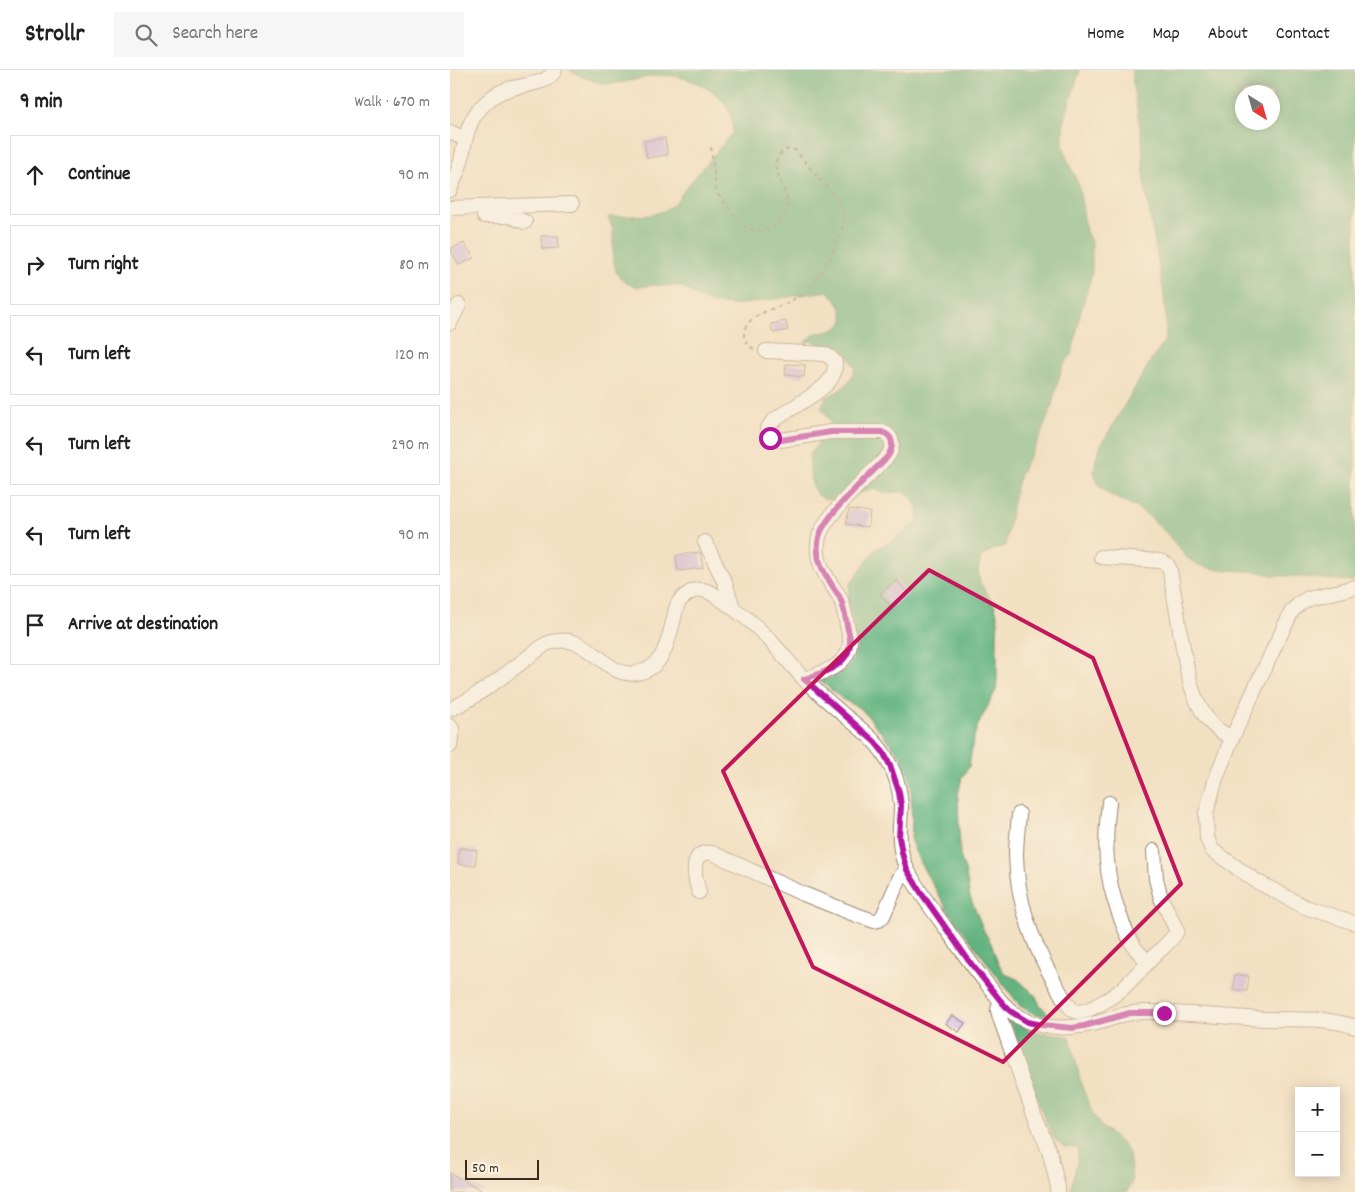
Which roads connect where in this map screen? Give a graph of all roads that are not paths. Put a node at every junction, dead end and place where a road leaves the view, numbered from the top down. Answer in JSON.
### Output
{"nodes":[{"id":1,"x":555,"y":70,"type":"edge"},
{"id":2,"x":450,"y":132,"type":"edge"},
{"id":3,"x":465,"y":139,"type":"junction"},
{"id":4,"x":450,"y":190,"type":"edge"},
{"id":5,"x":572,"y":204,"type":"dead end"},
{"id":6,"x":450,"y":208,"type":"edge"},
{"id":7,"x":450,"y":217,"type":"edge"},
{"id":8,"x":525,"y":222,"type":"dead end"},
{"id":9,"x":459,"y":305,"type":"dead end"},
{"id":10,"x":450,"y":323,"type":"edge"},
{"id":11,"x":766,"y":351,"type":"road end"},
{"id":12,"x":704,"y":542,"type":"dead end"},
{"id":13,"x":1101,"y":557,"type":"dead end"},
{"id":14,"x":1355,"y":587,"type":"edge"},
{"id":15,"x":733,"y":608,"type":"junction"},
{"id":16,"x":804,"y":679,"type":"junction"},
{"id":17,"x":451,"y":708,"type":"edge"},
{"id":18,"x":450,"y":726,"type":"edge"},
{"id":19,"x":1232,"y":738,"type":"junction"},
{"id":20,"x":450,"y":746,"type":"edge"},
{"id":21,"x":1109,"y":803,"type":"dead end"},
{"id":22,"x":1019,"y":814,"type":"dead end"},
{"id":23,"x":1154,"y":851,"type":"dead end"},
{"id":24,"x":907,"y":870,"type":"junction"},
{"id":25,"x":699,"y":892,"type":"dead end"},
{"id":26,"x":1355,"y":924,"type":"edge"},
{"id":27,"x":1148,"y":962,"type":"junction"},
{"id":28,"x":1000,"y":1000,"type":"junction"},
{"id":29,"x":1095,"y":1006,"type":"junction"},
{"id":30,"x":1101,"y":1022,"type":"junction"},
{"id":31,"x":1355,"y":1027,"type":"edge"},
{"id":32,"x":1058,"y":1192,"type":"edge"}],
"edges":[{"from":1,"to":3,"type":"street"},
{"from":2,"to":3,"type":"street"},
{"from":3,"to":4,"type":"street"},
{"from":5,"to":6,"type":"street"},
{"from":7,"to":8,"type":"street"},
{"from":9,"to":10,"type":"street"},
{"from":11,"to":16,"type":"street"},
{"from":12,"to":15,"type":"street"},
{"from":13,"to":19,"type":"street"},
{"from":14,"to":19,"type":"street"},
{"from":15,"to":16,"type":"street"},
{"from":15,"to":17,"type":"street"},
{"from":16,"to":24,"type":"street"},
{"from":18,"to":20,"type":"street"},
{"from":19,"to":26,"type":"street"},
{"from":21,"to":27,"type":"street"},
{"from":22,"to":29,"type":"street"},
{"from":23,"to":27,"type":"street"},
{"from":24,"to":25,"type":"street"},
{"from":24,"to":28,"type":"street"},
{"from":27,"to":29,"type":"street"},
{"from":28,"to":30,"type":"street"},
{"from":28,"to":32,"type":"street"},
{"from":29,"to":30,"type":"street"},
{"from":30,"to":31,"type":"street"}]}
